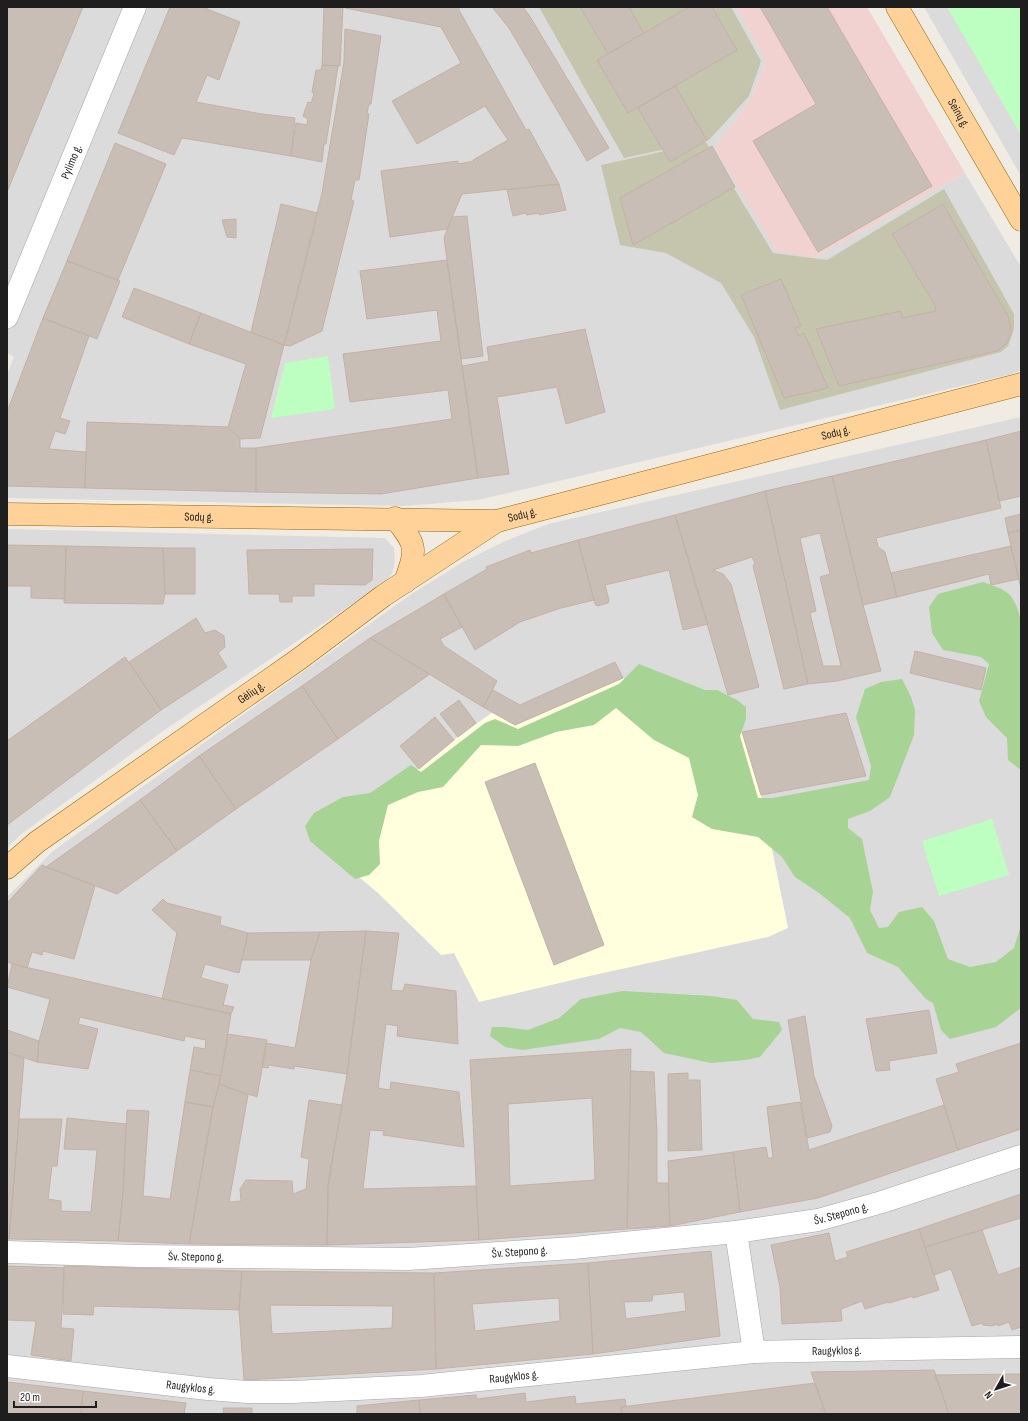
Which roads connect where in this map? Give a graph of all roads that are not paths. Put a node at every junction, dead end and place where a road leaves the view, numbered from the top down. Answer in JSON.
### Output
{"nodes":[{"id":1,"x":135,"y":7,"type":"edge"},
{"id":2,"x":897,"y":7,"type":"edge"},
{"id":3,"x":1021,"y":220,"type":"edge"},
{"id":4,"x":7,"y":317,"type":"edge"},
{"id":5,"x":1021,"y":384,"type":"edge"},
{"id":6,"x":7,"y":514,"type":"edge"},
{"id":7,"x":395,"y":518,"type":"junction"},
{"id":8,"x":497,"y":521,"type":"junction"},
{"id":9,"x":404,"y":582,"type":"junction"},
{"id":10,"x":7,"y":868,"type":"edge"},
{"id":11,"x":1021,"y":1156,"type":"edge"},
{"id":12,"x":736,"y":1232,"type":"junction"},
{"id":13,"x":7,"y":1252,"type":"edge"},
{"id":14,"x":1021,"y":1347,"type":"edge"},
{"id":15,"x":754,"y":1352,"type":"junction"},
{"id":16,"x":7,"y":1366,"type":"edge"}],
"edges":[{"from":1,"to":4,"type":"street","name":"Pylimo g."},
{"from":2,"to":3,"type":"main road","name":"Seinų g."},
{"from":5,"to":8,"type":"main road","name":"Sodų g."},
{"from":6,"to":7,"type":"main road","name":"Sodų g."},
{"from":7,"to":8,"type":"main road","name":"Sodų g."},
{"from":7,"to":9,"type":"main road"},
{"from":8,"to":9,"type":"main road","name":"Gėlių g."},
{"from":9,"to":10,"type":"main road","name":"Gėlių g."},
{"from":11,"to":12,"type":"street","name":"Šv. Stepono g."},
{"from":12,"to":13,"type":"street","name":"Šv. Stepono g."},
{"from":12,"to":15,"type":"street"},
{"from":14,"to":15,"type":"street","name":"Raugyklos g."},
{"from":15,"to":16,"type":"street","name":"Raugyklos g."}]}
